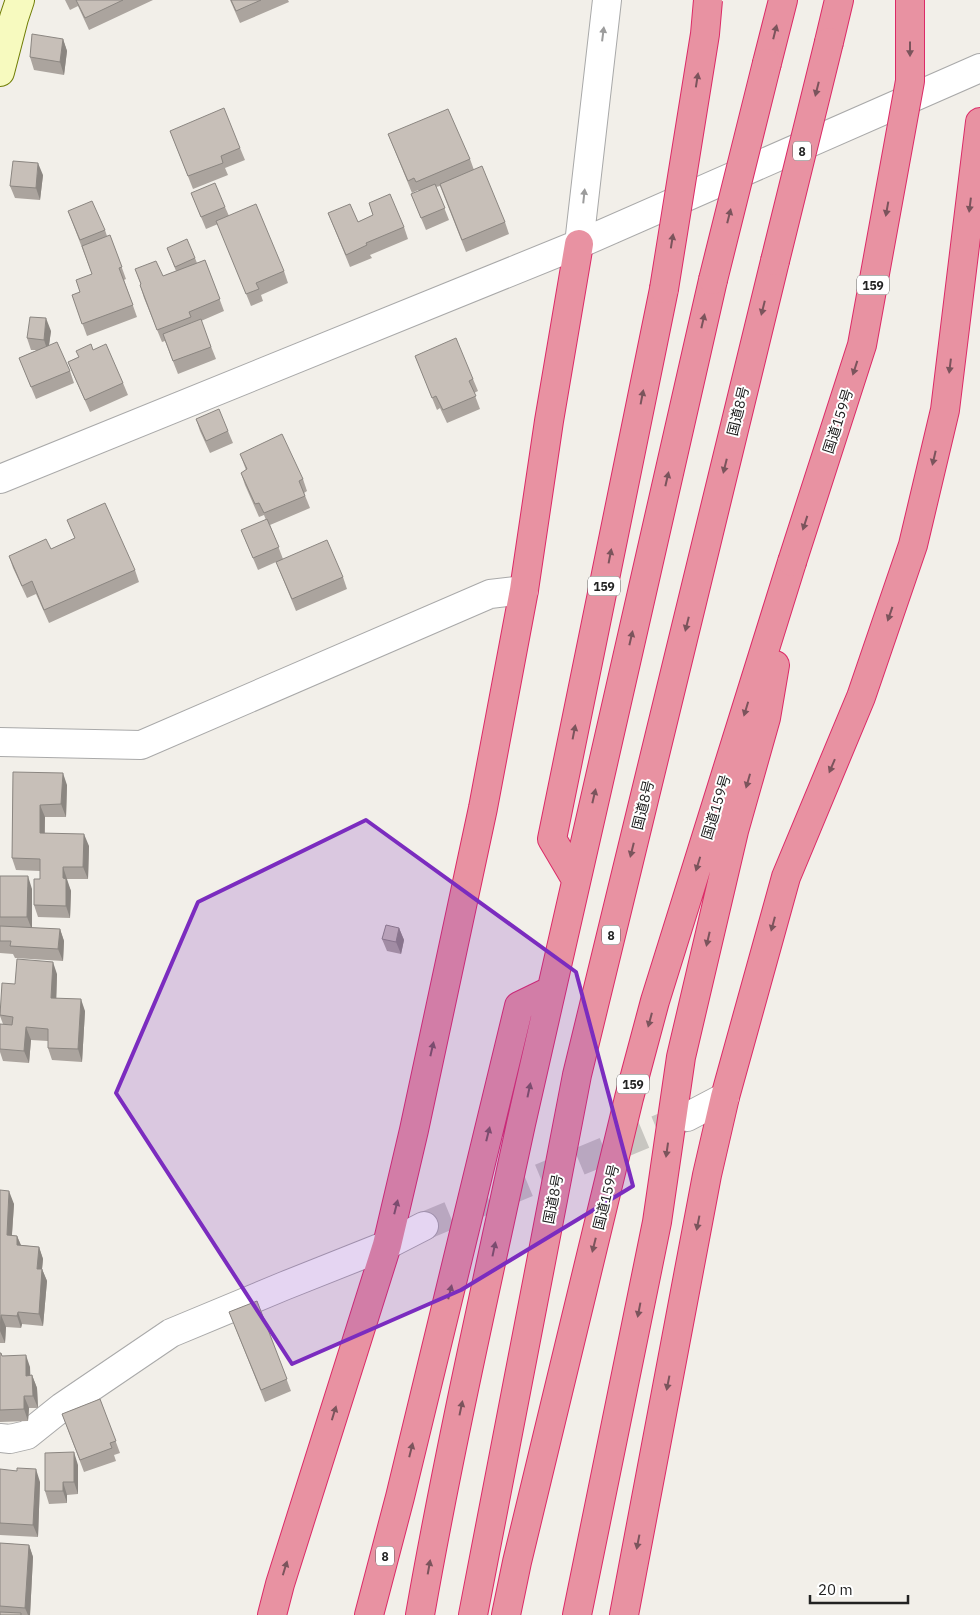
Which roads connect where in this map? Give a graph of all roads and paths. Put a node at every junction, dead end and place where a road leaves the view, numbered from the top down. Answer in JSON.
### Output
{"nodes":[{"id":1,"x":20,"y":0,"type":"edge"},
{"id":2,"x":607,"y":0,"type":"edge"},
{"id":3,"x":708,"y":0,"type":"edge"},
{"id":4,"x":783,"y":0,"type":"edge"},
{"id":5,"x":839,"y":0,"type":"edge"},
{"id":6,"x":910,"y":0,"type":"edge"},
{"id":7,"x":980,"y":68,"type":"edge"},
{"id":8,"x":0,"y":72,"type":"edge"},
{"id":9,"x":980,"y":122,"type":"edge"},
{"id":10,"x":579,"y":244,"type":"junction"},
{"id":11,"x":0,"y":479,"type":"edge"},
{"id":12,"x":792,"y":562,"type":"junction"},
{"id":13,"x":524,"y":590,"type":"junction"},
{"id":14,"x":0,"y":742,"type":"edge"},
{"id":15,"x":575,"y":878,"type":"junction"},
{"id":16,"x":550,"y":991,"type":"junction"},
{"id":17,"x":725,"y":1097,"type":"junction"},
{"id":18,"x":687,"y":1117,"type":"tunnel mouth"},
{"id":19,"x":424,"y":1226,"type":"tunnel mouth"},
{"id":20,"x":386,"y":1245,"type":"junction"},
{"id":21,"x":0,"y":1438,"type":"edge"},
{"id":22,"x":272,"y":1615,"type":"edge"},
{"id":23,"x":370,"y":1615,"type":"edge"},
{"id":24,"x":420,"y":1615,"type":"edge"},
{"id":25,"x":473,"y":1615,"type":"edge"},
{"id":26,"x":506,"y":1615,"type":"edge"},
{"id":27,"x":577,"y":1615,"type":"edge"},
{"id":28,"x":624,"y":1615,"type":"edge"}],
"edges":[{"from":1,"to":8,"type":"street"},
{"from":10,"to":2,"type":"street","one_way":true},
{"from":15,"to":3,"type":"highway","number":"159","one_way":true,"bridge":true},
{"from":15,"to":4,"type":"highway","one_way":true,"bridge":true},
{"from":5,"to":25,"type":"highway","name":"国道8号","number":"8","one_way":true,"bridge":true},
{"from":6,"to":12,"type":"highway","name":"国道159号","number":"159","one_way":true,"bridge":true},
{"from":7,"to":10,"type":"street"},
{"from":9,"to":17,"type":"highway","one_way":true},
{"from":10,"to":11,"type":"street"},
{"from":10,"to":13,"type":"highway"},
{"from":12,"to":26,"type":"highway","name":"国道159号","number":"159","one_way":true},
{"from":12,"to":27,"type":"highway","one_way":true},
{"from":13,"to":14,"type":"street"},
{"from":20,"to":13,"type":"highway","one_way":true},
{"from":15,"to":16,"type":"highway"},
{"from":23,"to":16,"type":"highway","number":"8","one_way":true},
{"from":24,"to":16,"type":"highway","one_way":true},
{"from":17,"to":18,"type":"street"},
{"from":17,"to":28,"type":"highway","one_way":true},
{"from":19,"to":20,"type":"street"},
{"from":20,"to":21,"type":"street"},
{"from":22,"to":20,"type":"highway","one_way":true}]}
